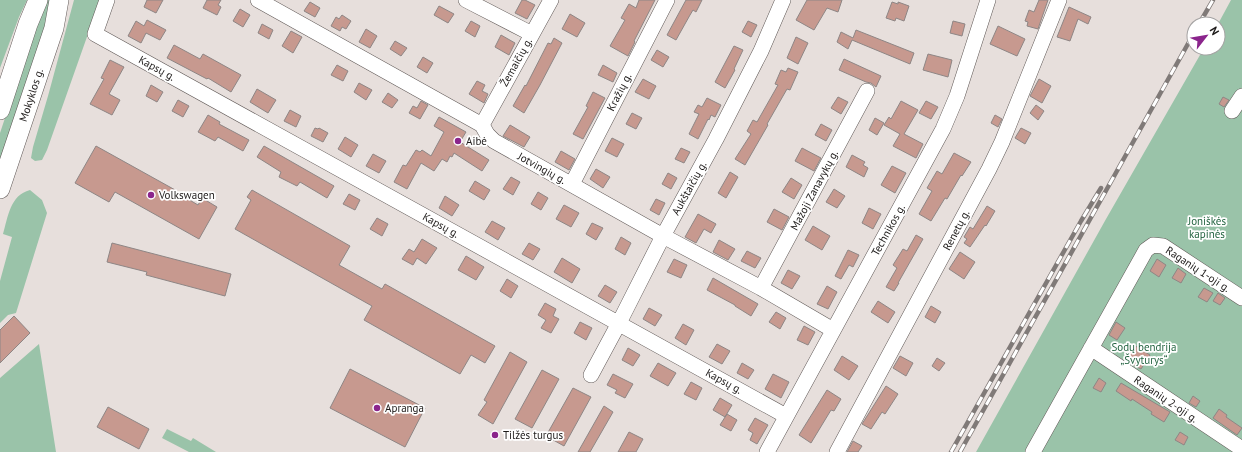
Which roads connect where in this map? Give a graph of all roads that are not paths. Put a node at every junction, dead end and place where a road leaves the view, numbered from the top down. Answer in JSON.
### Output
{"nodes":[{"id":1,"x":38,"y":0,"type":"edge"},
{"id":2,"x":59,"y":0,"type":"edge"},
{"id":3,"x":107,"y":0,"type":"edge"},
{"id":4,"x":258,"y":0,"type":"edge"},
{"id":5,"x":466,"y":0,"type":"edge"},
{"id":6,"x":551,"y":0,"type":"edge"},
{"id":7,"x":667,"y":0,"type":"edge"},
{"id":8,"x":783,"y":0,"type":"edge"},
{"id":9,"x":988,"y":0,"type":"edge"},
{"id":10,"x":1059,"y":0,"type":"edge"},
{"id":11,"x":532,"y":34,"type":"junction"},
{"id":12,"x":868,"y":91,"type":"dead end"},
{"id":13,"x":1242,"y":96,"type":"edge"},
{"id":14,"x":0,"y":110,"type":"edge"},
{"id":15,"x":1232,"y":112,"type":"dead end"},
{"id":16,"x":482,"y":125,"type":"junction"},
{"id":17,"x":572,"y":184,"type":"junction"},
{"id":18,"x":0,"y":189,"type":"edge"},
{"id":19,"x":663,"y":236,"type":"junction"},
{"id":20,"x":761,"y":288,"type":"junction"},
{"id":21,"x":1242,"y":298,"type":"edge"},
{"id":22,"x":619,"y":323,"type":"junction"},
{"id":23,"x":833,"y":330,"type":"junction"},
{"id":24,"x":1091,"y":348,"type":"junction"},
{"id":25,"x":591,"y":375,"type":"dead end"},
{"id":26,"x":786,"y":416,"type":"junction"},
{"id":27,"x":1242,"y":449,"type":"edge"},
{"id":28,"x":767,"y":452,"type":"edge"},
{"id":29,"x":836,"y":452,"type":"edge"},
{"id":30,"x":1033,"y":452,"type":"edge"}],
"edges":[{"from":1,"to":14,"type":"main road"},
{"from":2,"to":18,"type":"main road","name":"Mokyklos g."},
{"from":3,"to":22,"type":"street","name":"Kapsų g."},
{"from":4,"to":16,"type":"street","name":"Jotvingių g."},
{"from":5,"to":11,"type":"street"},
{"from":6,"to":11,"type":"street","name":"Žemaičių g."},
{"from":7,"to":17,"type":"street","name":"Kražių g."},
{"from":8,"to":19,"type":"street","name":"Aukštaičių g."},
{"from":9,"to":23,"type":"street","name":"Technikos g."},
{"from":10,"to":29,"type":"street","name":"Renetų g."},
{"from":11,"to":16,"type":"street","name":"Žemaičių g."},
{"from":12,"to":20,"type":"street","name":"Mažoji Zanavykų g."},
{"from":13,"to":15,"type":"street"},
{"from":16,"to":17,"type":"street","name":"Jotvingių g."},
{"from":17,"to":19,"type":"street","name":"Jotvingių g."},
{"from":19,"to":20,"type":"street","name":"Jotvingių g."},
{"from":19,"to":22,"type":"street","name":"Aukštaičių g."},
{"from":20,"to":23,"type":"street","name":"Jotvingių g."},
{"from":21,"to":24,"type":"street","name":"Raganių 1-oji g."},
{"from":22,"to":25,"type":"street","name":"Aukštaičių g."},
{"from":22,"to":26,"type":"street","name":"Kapsų g."},
{"from":23,"to":26,"type":"street","name":"Technikos g."},
{"from":24,"to":27,"type":"street","name":"Raganių 2-oji g."},
{"from":24,"to":30,"type":"street"},
{"from":26,"to":28,"type":"street","name":"Technikos g."}]}
